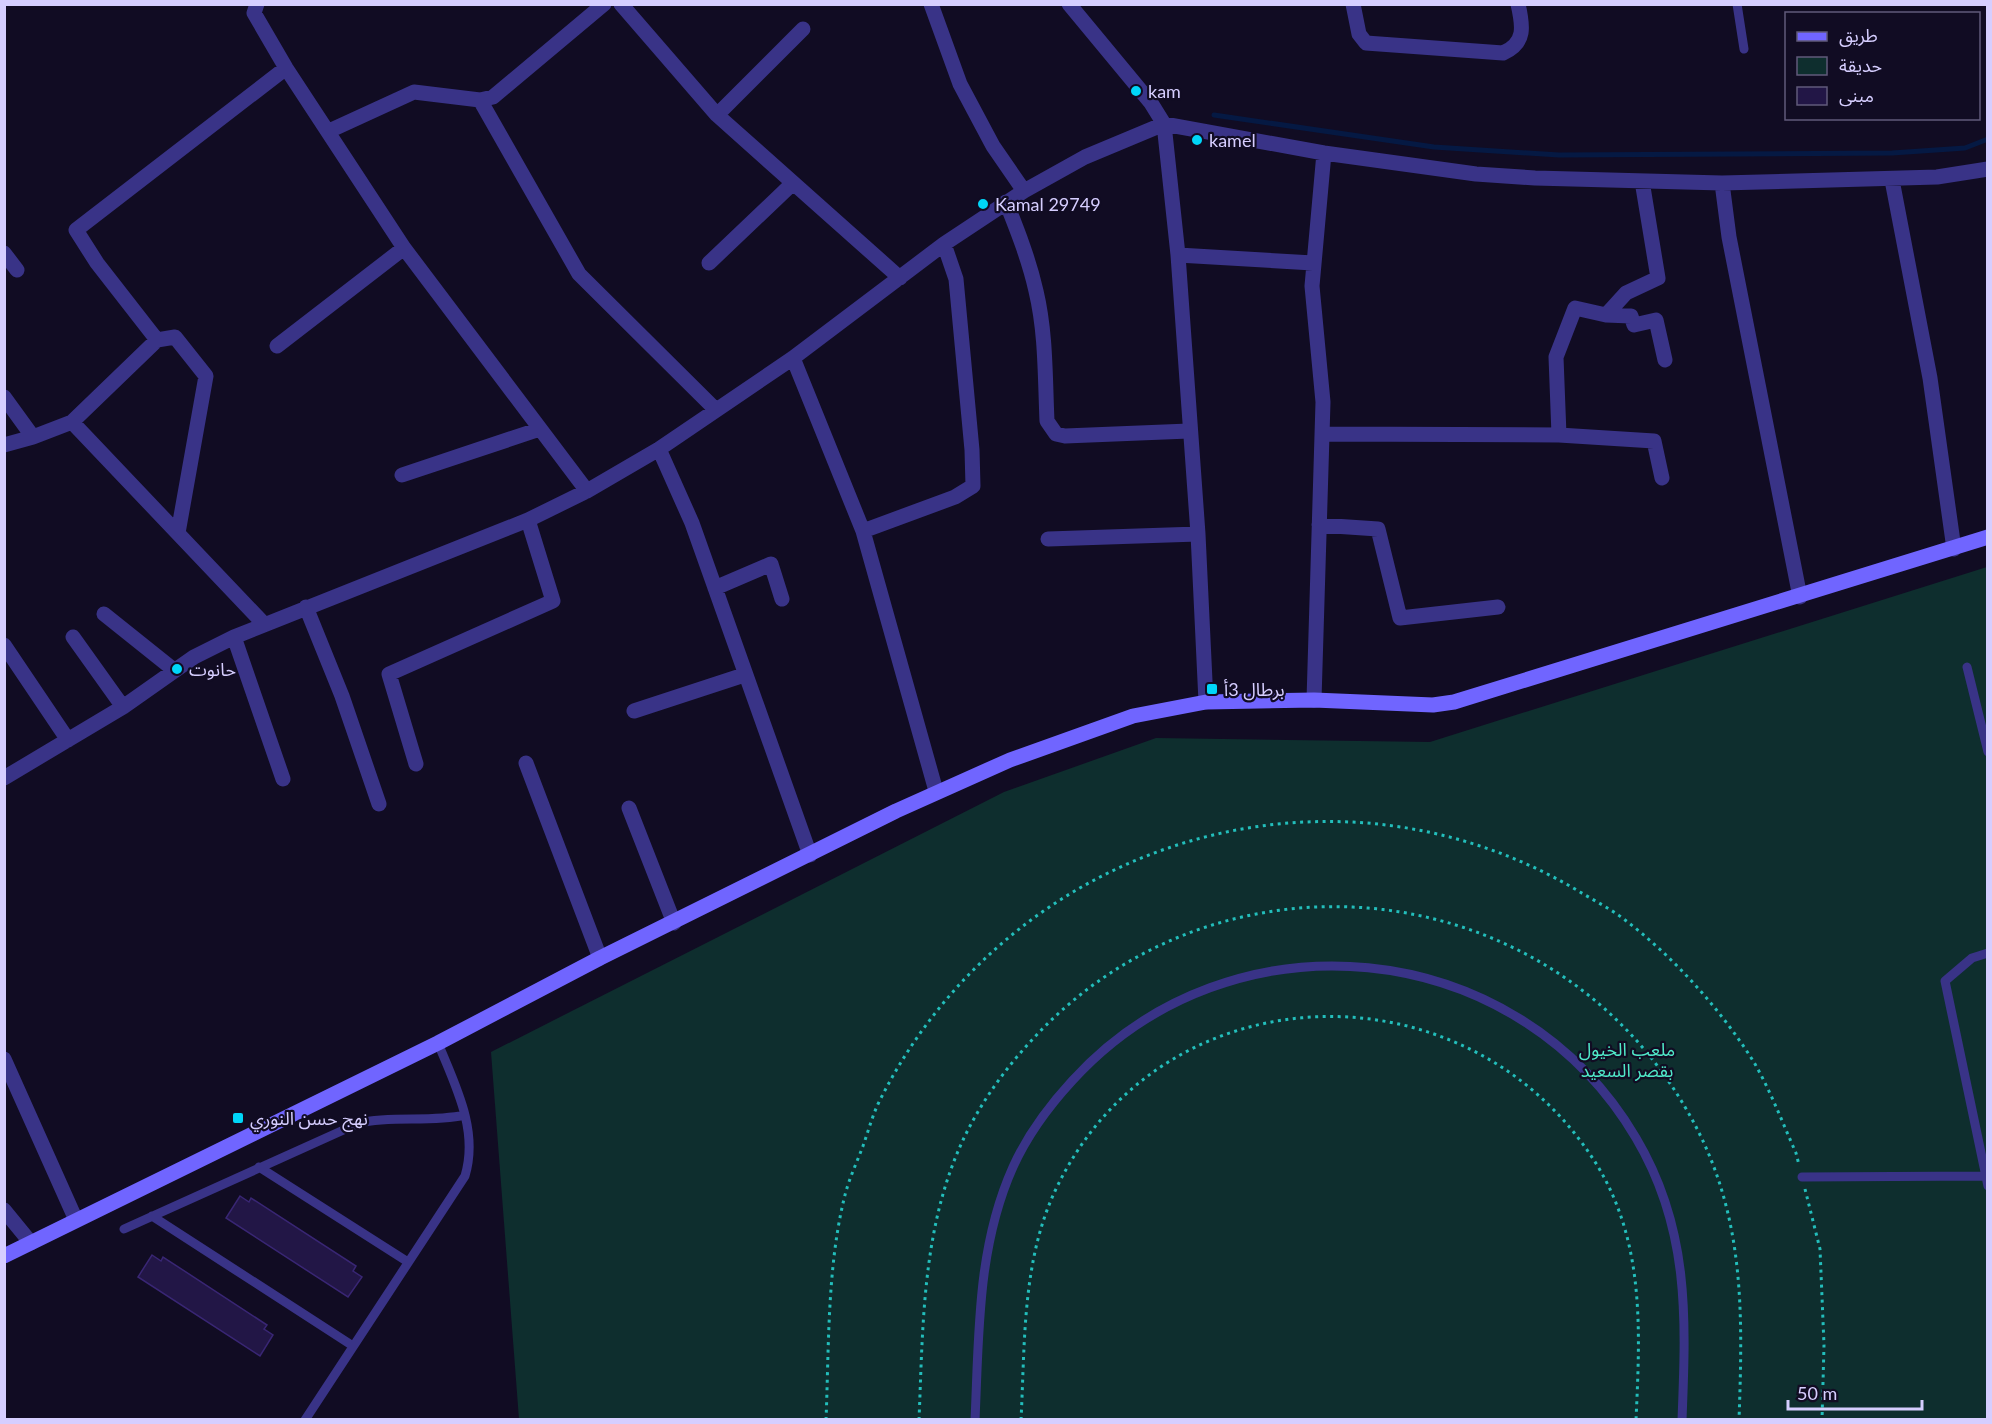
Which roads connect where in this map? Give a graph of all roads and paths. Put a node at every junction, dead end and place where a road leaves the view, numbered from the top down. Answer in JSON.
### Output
{"nodes":[{"id":1,"x":257,"y":4,"type":"edge"},
{"id":2,"x":604,"y":4,"type":"edge"},
{"id":3,"x":621,"y":4,"type":"edge"},
{"id":4,"x":930,"y":4,"type":"edge"},
{"id":5,"x":1069,"y":4,"type":"edge"},
{"id":6,"x":1353,"y":4,"type":"edge"},
{"id":7,"x":1518,"y":4,"type":"edge"},
{"id":8,"x":1737,"y":4,"type":"edge"},
{"id":9,"x":803,"y":29,"type":"dead end"},
{"id":10,"x":1744,"y":49,"type":"dead end"},
{"id":11,"x":286,"y":68,"type":"junction"},
{"id":12,"x":480,"y":100,"type":"junction"},
{"id":13,"x":717,"y":115,"type":"junction"},
{"id":14,"x":1164,"y":124,"type":"junction"},
{"id":15,"x":329,"y":131,"type":"junction"},
{"id":16,"x":1324,"y":153,"type":"junction"},
{"id":17,"x":1988,"y":169,"type":"edge"},
{"id":18,"x":1892,"y":180,"type":"junction"},
{"id":19,"x":1642,"y":181,"type":"junction"},
{"id":20,"x":793,"y":183,"type":"junction"},
{"id":21,"x":1722,"y":183,"type":"junction"},
{"id":22,"x":1024,"y":191,"type":"junction"},
{"id":23,"x":1006,"y":202,"type":"junction"},
{"id":24,"x":944,"y":244,"type":"junction"},
{"id":25,"x":404,"y":248,"type":"junction"},
{"id":26,"x":4,"y":253,"type":"edge"},
{"id":27,"x":1178,"y":255,"type":"junction"},
{"id":28,"x":1313,"y":262,"type":"junction"},
{"id":29,"x":710,"y":263,"type":"dead end"},
{"id":30,"x":17,"y":270,"type":"dead end"},
{"id":31,"x":900,"y":278,"type":"junction"},
{"id":32,"x":1606,"y":315,"type":"junction"},
{"id":33,"x":157,"y":340,"type":"junction"},
{"id":34,"x":277,"y":346,"type":"dead end"},
{"id":35,"x":793,"y":358,"type":"junction"},
{"id":36,"x":1665,"y":360,"type":"dead end"},
{"id":37,"x":4,"y":397,"type":"edge"},
{"id":38,"x":717,"y":410,"type":"junction"},
{"id":39,"x":72,"y":422,"type":"junction"},
{"id":40,"x":540,"y":429,"type":"junction"},
{"id":41,"x":1189,"y":431,"type":"junction"},
{"id":42,"x":1322,"y":434,"type":"junction"},
{"id":43,"x":1560,"y":435,"type":"junction"},
{"id":44,"x":33,"y":437,"type":"junction"},
{"id":45,"x":4,"y":445,"type":"edge"},
{"id":46,"x":659,"y":449,"type":"junction"},
{"id":47,"x":402,"y":475,"type":"dead end"},
{"id":48,"x":1662,"y":478,"type":"dead end"},
{"id":49,"x":587,"y":491,"type":"junction"},
{"id":50,"x":528,"y":520,"type":"junction"},
{"id":51,"x":1319,"y":525,"type":"junction"},
{"id":52,"x":863,"y":531,"type":"junction"},
{"id":53,"x":178,"y":533,"type":"junction"},
{"id":54,"x":1198,"y":534,"type":"junction"},
{"id":55,"x":1988,"y":537,"type":"edge"},
{"id":56,"x":1048,"y":539,"type":"dead end"},
{"id":57,"x":1954,"y":549,"type":"junction"},
{"id":58,"x":715,"y":588,"type":"junction"},
{"id":59,"x":1800,"y":597,"type":"junction"},
{"id":60,"x":782,"y":599,"type":"dead end"},
{"id":61,"x":306,"y":607,"type":"junction"},
{"id":62,"x":1498,"y":607,"type":"dead end"},
{"id":63,"x":104,"y":614,"type":"dead end"},
{"id":64,"x":264,"y":624,"type":"junction"},
{"id":65,"x":74,"y":637,"type":"dead end"},
{"id":66,"x":234,"y":637,"type":"junction"},
{"id":67,"x":4,"y":645,"type":"edge"},
{"id":68,"x":1967,"y":667,"type":"dead end"},
{"id":69,"x":174,"y":670,"type":"junction"},
{"id":70,"x":744,"y":675,"type":"junction"},
{"id":71,"x":1314,"y":700,"type":"junction"},
{"id":72,"x":1206,"y":702,"type":"junction"},
{"id":73,"x":123,"y":707,"type":"junction"},
{"id":74,"x":634,"y":711,"type":"dead end"},
{"id":75,"x":68,"y":740,"type":"junction"},
{"id":76,"x":1988,"y":752,"type":"edge"},
{"id":77,"x":526,"y":763,"type":"dead end"},
{"id":78,"x":416,"y":764,"type":"dead end"},
{"id":79,"x":7,"y":772,"type":"edge"},
{"id":80,"x":283,"y":779,"type":"dead end"},
{"id":81,"x":936,"y":791,"type":"junction"},
{"id":82,"x":379,"y":804,"type":"dead end"},
{"id":83,"x":629,"y":808,"type":"dead end"},
{"id":84,"x":810,"y":855,"type":"junction"},
{"id":85,"x":675,"y":922,"type":"junction"},
{"id":86,"x":1988,"y":953,"type":"edge"},
{"id":87,"x":600,"y":958,"type":"junction"},
{"id":88,"x":438,"y":1044,"type":"junction"},
{"id":89,"x":4,"y":1059,"type":"edge"},
{"id":90,"x":465,"y":1115,"type":"junction"},
{"id":91,"x":259,"y":1167,"type":"junction"},
{"id":92,"x":1802,"y":1178,"type":"junction"},
{"id":93,"x":1986,"y":1181,"type":"edge"},
{"id":94,"x":4,"y":1210,"type":"edge"},
{"id":95,"x":152,"y":1216,"type":"junction"},
{"id":96,"x":76,"y":1220,"type":"junction"},
{"id":97,"x":124,"y":1229,"type":"dead end"},
{"id":98,"x":31,"y":1242,"type":"junction"},
{"id":99,"x":4,"y":1256,"type":"edge"},
{"id":100,"x":408,"y":1262,"type":"junction"},
{"id":101,"x":353,"y":1346,"type":"junction"},
{"id":102,"x":305,"y":1419,"type":"edge"},
{"id":103,"x":826,"y":1419,"type":"edge"},
{"id":104,"x":919,"y":1419,"type":"edge"},
{"id":105,"x":975,"y":1419,"type":"edge"},
{"id":106,"x":1021,"y":1419,"type":"edge"},
{"id":107,"x":1636,"y":1419,"type":"edge"},
{"id":108,"x":1682,"y":1419,"type":"edge"},
{"id":109,"x":1739,"y":1419,"type":"edge"},
{"id":110,"x":1822,"y":1419,"type":"edge"}],
"edges":[{"from":1,"to":11,"type":"street"},
{"from":2,"to":12,"type":"street"},
{"from":3,"to":13,"type":"street"},
{"from":4,"to":22,"type":"street"},
{"from":5,"to":14,"type":"street"},
{"from":6,"to":7,"type":"street"},
{"from":8,"to":10,"type":"lane"},
{"from":9,"to":13,"type":"street"},
{"from":11,"to":15,"type":"street"},
{"from":11,"to":33,"type":"street"},
{"from":12,"to":15,"type":"street"},
{"from":12,"to":38,"type":"street"},
{"from":13,"to":20,"type":"street"},
{"from":14,"to":16,"type":"street"},
{"from":14,"to":22,"type":"street"},
{"from":14,"to":27,"type":"street"},
{"from":15,"to":25,"type":"street"},
{"from":16,"to":19,"type":"street"},
{"from":16,"to":28,"type":"street"},
{"from":17,"to":18,"type":"street"},
{"from":18,"to":21,"type":"street"},
{"from":18,"to":57,"type":"street"},
{"from":19,"to":21,"type":"street"},
{"from":19,"to":32,"type":"street"},
{"from":20,"to":29,"type":"street"},
{"from":20,"to":31,"type":"street"},
{"from":21,"to":59,"type":"street"},
{"from":22,"to":23,"type":"street"},
{"from":23,"to":24,"type":"street"},
{"from":23,"to":41,"type":"street"},
{"from":24,"to":31,"type":"street"},
{"from":24,"to":52,"type":"street"},
{"from":25,"to":34,"type":"street"},
{"from":25,"to":40,"type":"street"},
{"from":26,"to":30,"type":"street"},
{"from":27,"to":28,"type":"street"},
{"from":27,"to":41,"type":"street"},
{"from":28,"to":42,"type":"street"},
{"from":31,"to":35,"type":"street"},
{"from":32,"to":36,"type":"street"},
{"from":32,"to":43,"type":"street"},
{"from":33,"to":39,"type":"street"},
{"from":33,"to":53,"type":"street"},
{"from":35,"to":38,"type":"street"},
{"from":35,"to":52,"type":"street"},
{"from":37,"to":44,"type":"street"},
{"from":38,"to":46,"type":"street"},
{"from":39,"to":44,"type":"street"},
{"from":39,"to":53,"type":"street"},
{"from":40,"to":47,"type":"street"},
{"from":40,"to":49,"type":"street"},
{"from":41,"to":54,"type":"street"},
{"from":42,"to":43,"type":"street"},
{"from":42,"to":51,"type":"street"},
{"from":43,"to":48,"type":"street"},
{"from":44,"to":45,"type":"street"},
{"from":46,"to":49,"type":"street"},
{"from":46,"to":58,"type":"street"},
{"from":49,"to":50,"type":"street"},
{"from":50,"to":61,"type":"street"},
{"from":50,"to":78,"type":"street"},
{"from":51,"to":62,"type":"street"},
{"from":51,"to":71,"type":"street"},
{"from":52,"to":81,"type":"street"},
{"from":53,"to":64,"type":"street"},
{"from":54,"to":56,"type":"street"},
{"from":54,"to":72,"type":"street"},
{"from":55,"to":57,"type":"street"},
{"from":57,"to":59,"type":"street"},
{"from":58,"to":60,"type":"street"},
{"from":58,"to":70,"type":"street"},
{"from":59,"to":71,"type":"street"},
{"from":61,"to":64,"type":"street"},
{"from":61,"to":82,"type":"street"},
{"from":63,"to":69,"type":"street"},
{"from":64,"to":66,"type":"street"},
{"from":65,"to":73,"type":"street"},
{"from":66,"to":69,"type":"street"},
{"from":66,"to":80,"type":"street"},
{"from":67,"to":75,"type":"street"},
{"from":68,"to":76,"type":"lane"},
{"from":69,"to":73,"type":"street"},
{"from":70,"to":74,"type":"street"},
{"from":70,"to":84,"type":"street"},
{"from":71,"to":72,"type":"street"},
{"from":72,"to":81,"type":"street"},
{"from":73,"to":75,"type":"street"},
{"from":75,"to":79,"type":"street"},
{"from":77,"to":87,"type":"street"},
{"from":81,"to":84,"type":"street"},
{"from":83,"to":85,"type":"street"},
{"from":84,"to":85,"type":"street"},
{"from":85,"to":87,"type":"street"},
{"from":86,"to":93,"type":"lane"},
{"from":87,"to":88,"type":"street"},
{"from":88,"to":90,"type":"lane"},
{"from":88,"to":96,"type":"street"},
{"from":89,"to":96,"type":"street"},
{"from":90,"to":91,"type":"lane"},
{"from":90,"to":100,"type":"lane"},
{"from":91,"to":95,"type":"lane"},
{"from":91,"to":100,"type":"lane"},
{"from":92,"to":93,"type":"lane"},
{"from":92,"to":103,"type":"path"},
{"from":92,"to":110,"type":"path"},
{"from":94,"to":98,"type":"street"},
{"from":95,"to":97,"type":"lane"},
{"from":95,"to":101,"type":"lane"},
{"from":96,"to":98,"type":"street"},
{"from":98,"to":99,"type":"street"},
{"from":100,"to":101,"type":"lane"},
{"from":101,"to":102,"type":"lane"},
{"from":104,"to":109,"type":"path"},
{"from":105,"to":108,"type":"lane"},
{"from":106,"to":107,"type":"path"}]}
